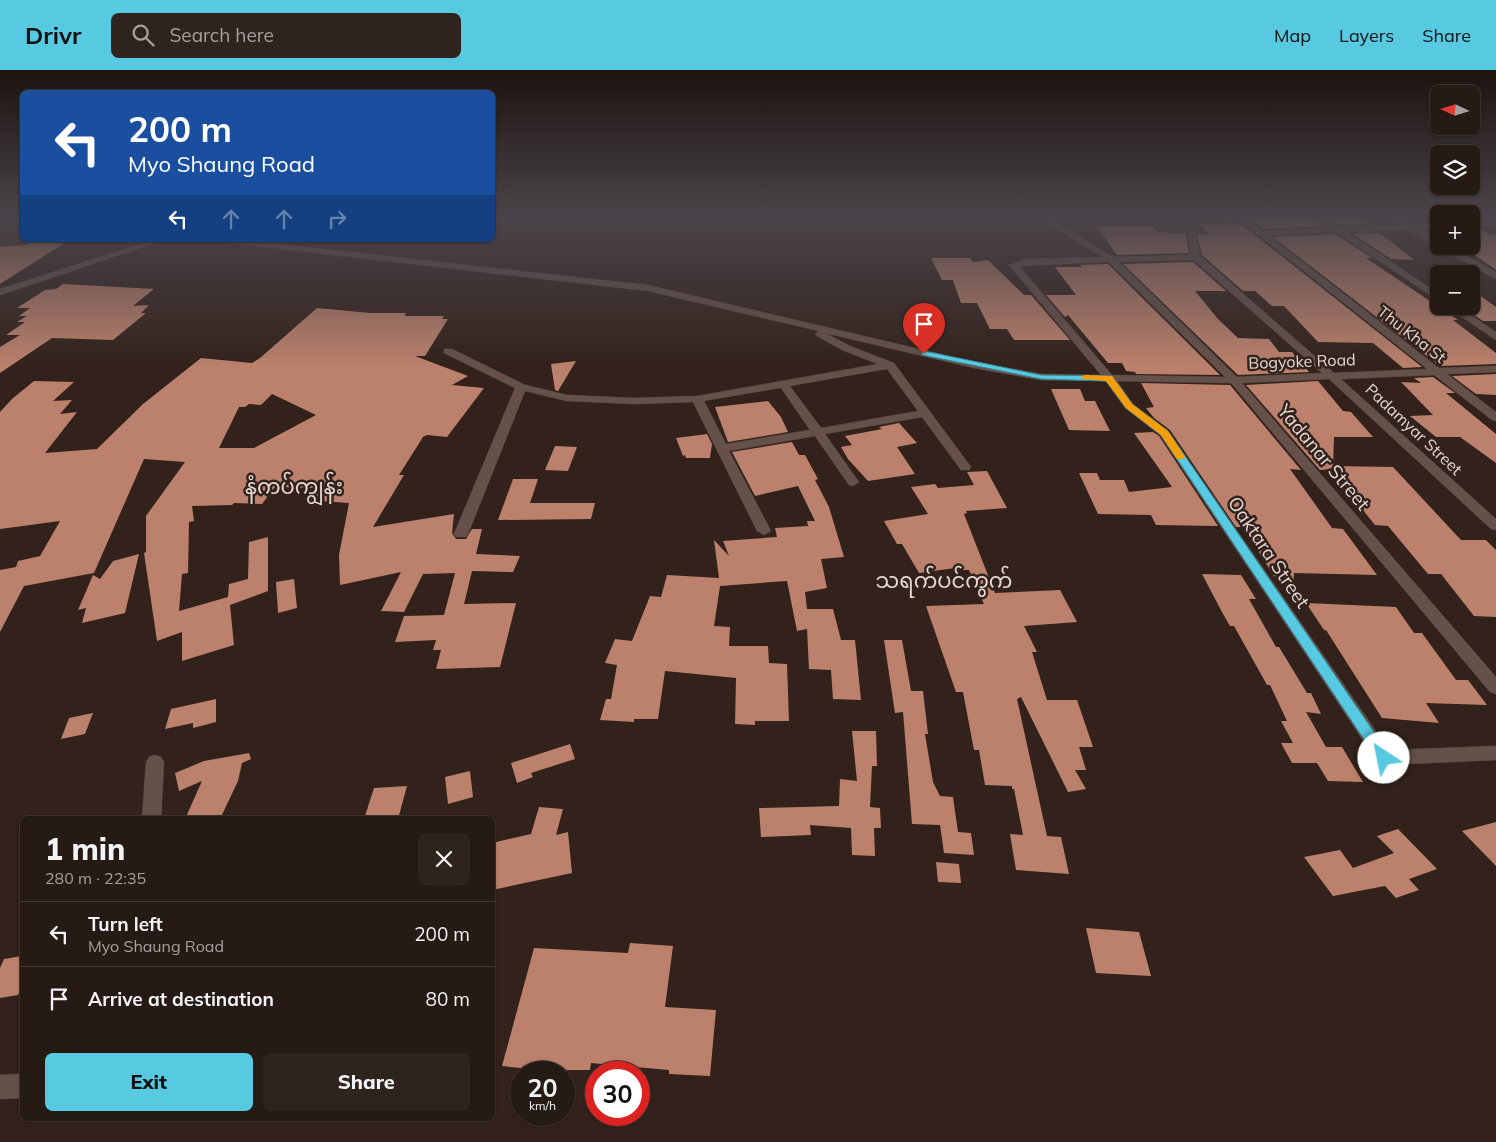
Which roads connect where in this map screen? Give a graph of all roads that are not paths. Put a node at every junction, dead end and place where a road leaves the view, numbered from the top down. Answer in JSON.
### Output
{"nodes":[{"id":1,"x":77,"y":267,"type":"edge"},
{"id":2,"x":461,"y":267,"type":"edge"},
{"id":3,"x":1014,"y":267,"type":"edge"},
{"id":4,"x":1119,"y":267,"type":"edge"},
{"id":5,"x":1207,"y":267,"type":"edge"},
{"id":6,"x":1304,"y":267,"type":"edge"},
{"id":7,"x":1393,"y":267,"type":"edge"},
{"id":8,"x":1480,"y":267,"type":"edge"},
{"id":9,"x":1496,"y":276,"type":"edge"},
{"id":10,"x":0,"y":292,"type":"edge"},
{"id":11,"x":1430,"y":292,"type":"edge"},
{"id":12,"x":1463,"y":315,"type":"edge"},
{"id":13,"x":798,"y":323,"type":"junction"},
{"id":14,"x":1496,"y":337,"type":"edge"},
{"id":15,"x":448,"y":351,"type":"dead end"},
{"id":16,"x":890,"y":365,"type":"junction"},
{"id":17,"x":1496,"y":369,"type":"edge"},
{"id":18,"x":1434,"y":372,"type":"junction"},
{"id":19,"x":1332,"y":376,"type":"junction"},
{"id":20,"x":1109,"y":378,"type":"junction"},
{"id":21,"x":1234,"y":380,"type":"junction"},
{"id":22,"x":783,"y":383,"type":"junction"},
{"id":23,"x":521,"y":387,"type":"junction"},
{"id":24,"x":697,"y":399,"type":"junction"},
{"id":25,"x":925,"y":413,"type":"junction"},
{"id":26,"x":1496,"y":418,"type":"edge"},
{"id":27,"x":818,"y":433,"type":"junction"},
{"id":28,"x":721,"y":449,"type":"junction"},
{"id":29,"x":965,"y":467,"type":"dead end"},
{"id":30,"x":852,"y":482,"type":"dead end"},
{"id":31,"x":1496,"y":526,"type":"edge"},
{"id":32,"x":764,"y":531,"type":"dead end"},
{"id":33,"x":461,"y":534,"type":"dead end"},
{"id":34,"x":1496,"y":688,"type":"edge"},
{"id":35,"x":1496,"y":753,"type":"edge"},
{"id":36,"x":155,"y":762,"type":"dead end"},
{"id":37,"x":151,"y":816,"type":"edge"},
{"id":38,"x":20,"y":1086,"type":"edge"},
{"id":39,"x":0,"y":1087,"type":"edge"}],
"edges":[{"from":1,"to":10,"type":"street"},
{"from":2,"to":13,"type":"street"},
{"from":3,"to":20,"type":"street","name":"Oaktara Street"},
{"from":4,"to":21,"type":"street","name":"Yadanar Street"},
{"from":5,"to":19,"type":"street","name":"Padamyar Street"},
{"from":6,"to":18,"type":"street","name":"Thu Kha St"},
{"from":7,"to":11,"type":"street"},
{"from":8,"to":9,"type":"street"},
{"from":12,"to":14,"type":"street"},
{"from":13,"to":16,"type":"street"},
{"from":13,"to":20,"type":"street","name":"Bogyoke Road"},
{"from":15,"to":23,"type":"street"},
{"from":16,"to":22,"type":"street"},
{"from":16,"to":25,"type":"street"},
{"from":17,"to":18,"type":"street","name":"Bogyoke Road"},
{"from":18,"to":19,"type":"street","name":"Bogyoke Road"},
{"from":18,"to":26,"type":"street","name":"Thu Kha St"},
{"from":19,"to":21,"type":"street","name":"Bogyoke Road"},
{"from":19,"to":31,"type":"street","name":"Padamyar Street"},
{"from":20,"to":21,"type":"street","name":"Bogyoke Road"},
{"from":20,"to":35,"type":"street","name":"Oaktara Street"},
{"from":21,"to":34,"type":"street","name":"Yadanar Street"},
{"from":22,"to":24,"type":"street"},
{"from":22,"to":27,"type":"street"},
{"from":23,"to":24,"type":"street"},
{"from":23,"to":33,"type":"street"},
{"from":24,"to":28,"type":"street"},
{"from":25,"to":27,"type":"street"},
{"from":25,"to":29,"type":"street"},
{"from":27,"to":28,"type":"street"},
{"from":27,"to":30,"type":"street"},
{"from":28,"to":32,"type":"street"},
{"from":36,"to":37,"type":"street"},
{"from":38,"to":39,"type":"street"}]}
